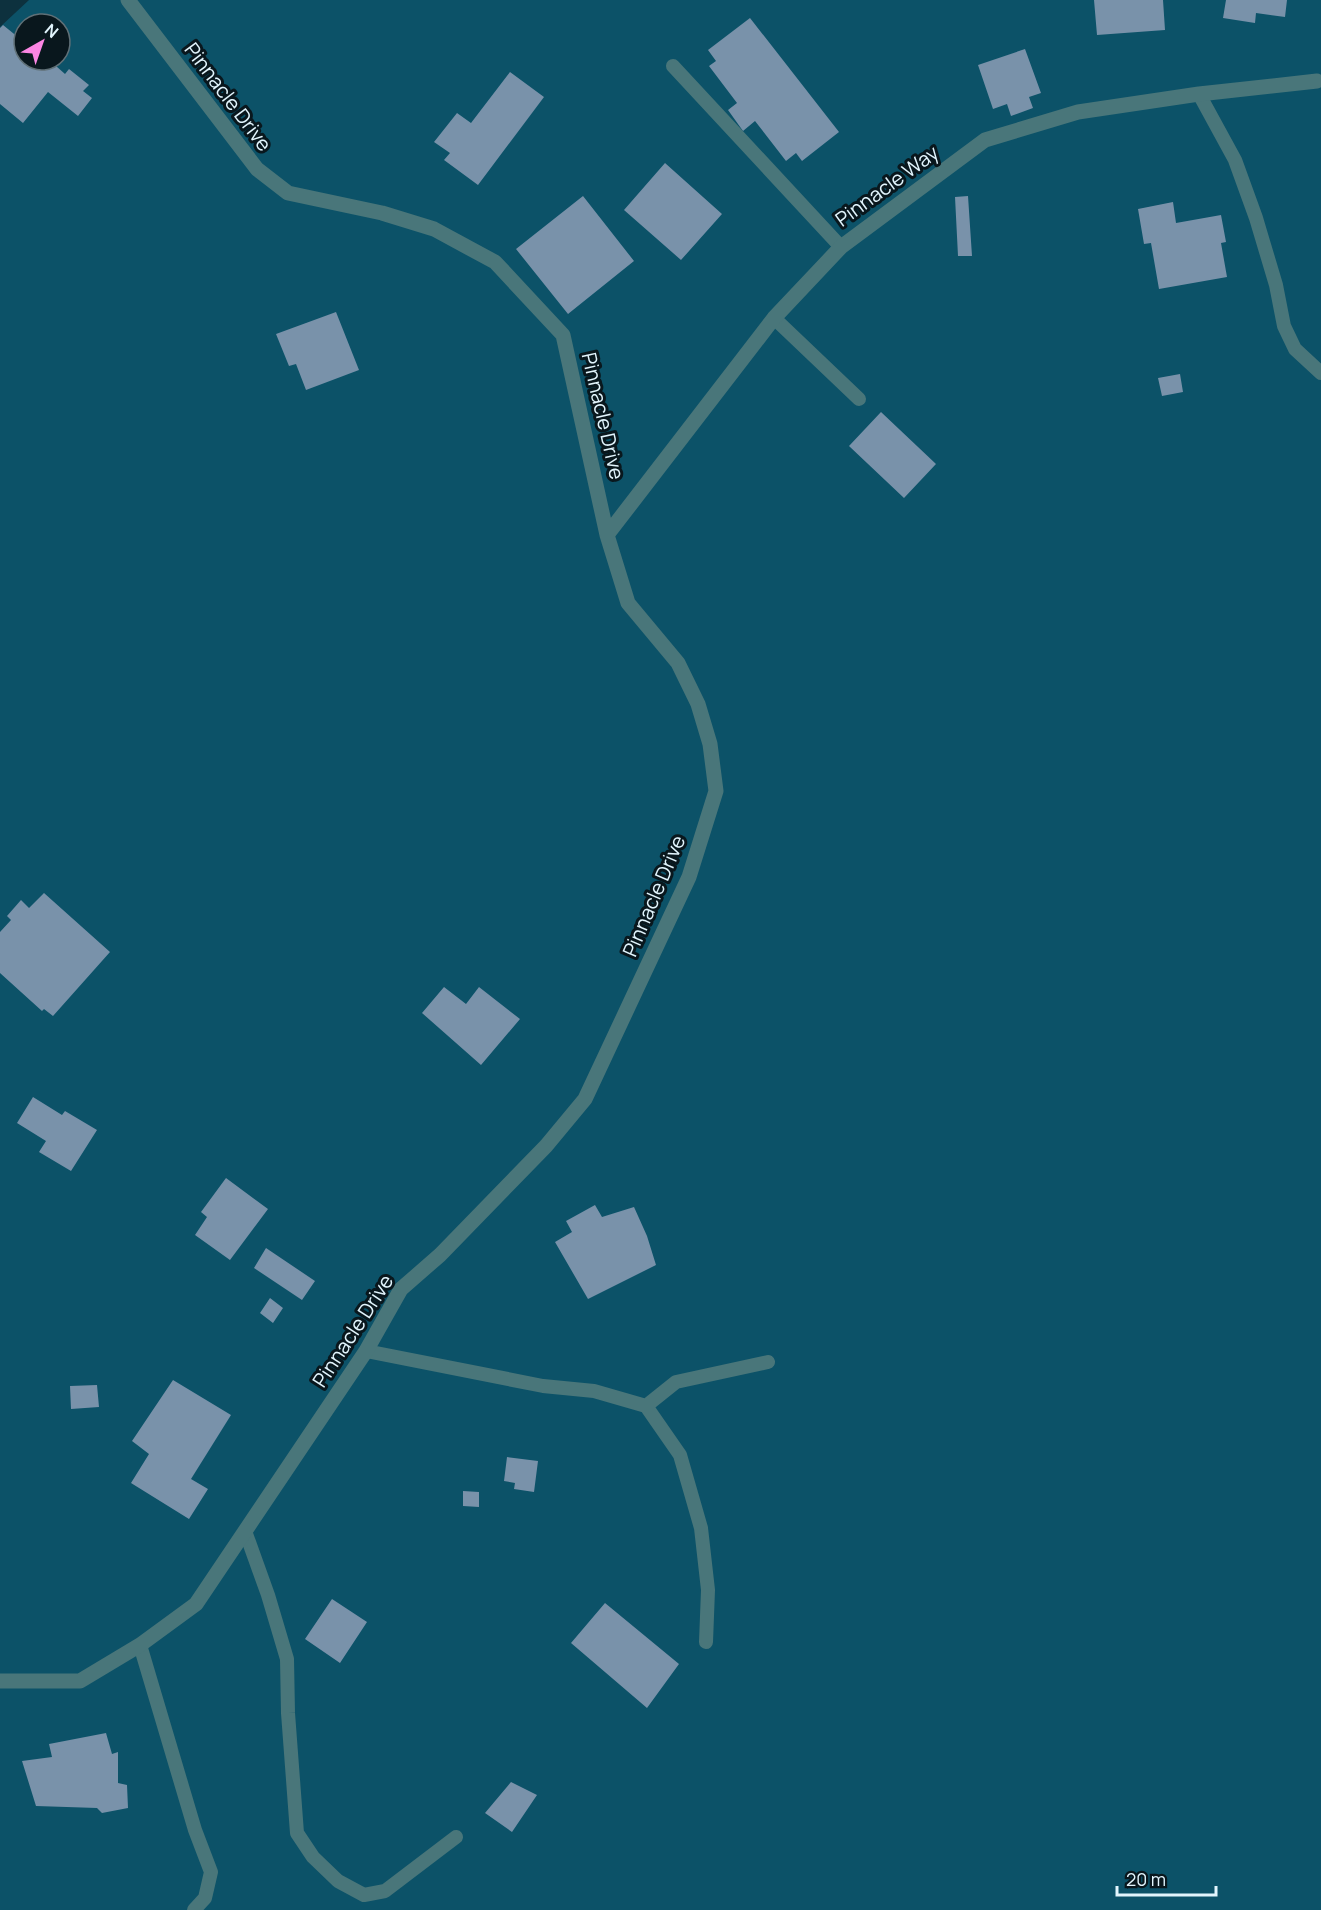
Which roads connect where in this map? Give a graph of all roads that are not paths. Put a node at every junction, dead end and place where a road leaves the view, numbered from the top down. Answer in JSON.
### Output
{"nodes":[{"id":1,"x":128,"y":0,"type":"edge"},
{"id":2,"x":673,"y":66,"type":"dead end"},
{"id":3,"x":1317,"y":81,"type":"dead end"},
{"id":4,"x":1199,"y":94,"type":"junction"},
{"id":5,"x":841,"y":247,"type":"junction"},
{"id":6,"x":774,"y":318,"type":"junction"},
{"id":7,"x":1321,"y":373,"type":"edge"},
{"id":8,"x":859,"y":399,"type":"dead end"},
{"id":9,"x":607,"y":535,"type":"junction"},
{"id":10,"x":366,"y":1350,"type":"junction"},
{"id":11,"x":768,"y":1362,"type":"dead end"},
{"id":12,"x":646,"y":1406,"type":"junction"},
{"id":13,"x":245,"y":1531,"type":"junction"},
{"id":14,"x":706,"y":1642,"type":"dead end"},
{"id":15,"x":140,"y":1645,"type":"junction"},
{"id":16,"x":0,"y":1681,"type":"edge"},
{"id":17,"x":456,"y":1837,"type":"dead end"},
{"id":18,"x":194,"y":1910,"type":"edge"}],
"edges":[{"from":1,"to":9,"type":"street","name":"Pinnacle Drive"},
{"from":2,"to":5,"type":"lane"},
{"from":3,"to":4,"type":"street","name":"Pinnacle Way"},
{"from":4,"to":5,"type":"street","name":"Pinnacle Way"},
{"from":4,"to":7,"type":"lane"},
{"from":5,"to":6,"type":"street","name":"Pinnacle Way"},
{"from":6,"to":8,"type":"lane"},
{"from":6,"to":9,"type":"street","name":"Pinnacle Way"},
{"from":9,"to":10,"type":"street","name":"Pinnacle Drive"},
{"from":10,"to":12,"type":"lane"},
{"from":10,"to":13,"type":"street","name":"Pinnacle Drive"},
{"from":11,"to":12,"type":"lane"},
{"from":12,"to":14,"type":"lane"},
{"from":13,"to":15,"type":"street","name":"Pinnacle Drive"},
{"from":13,"to":17,"type":"lane"},
{"from":15,"to":16,"type":"street","name":"Pinnacle Drive"},
{"from":15,"to":18,"type":"lane"}]}
